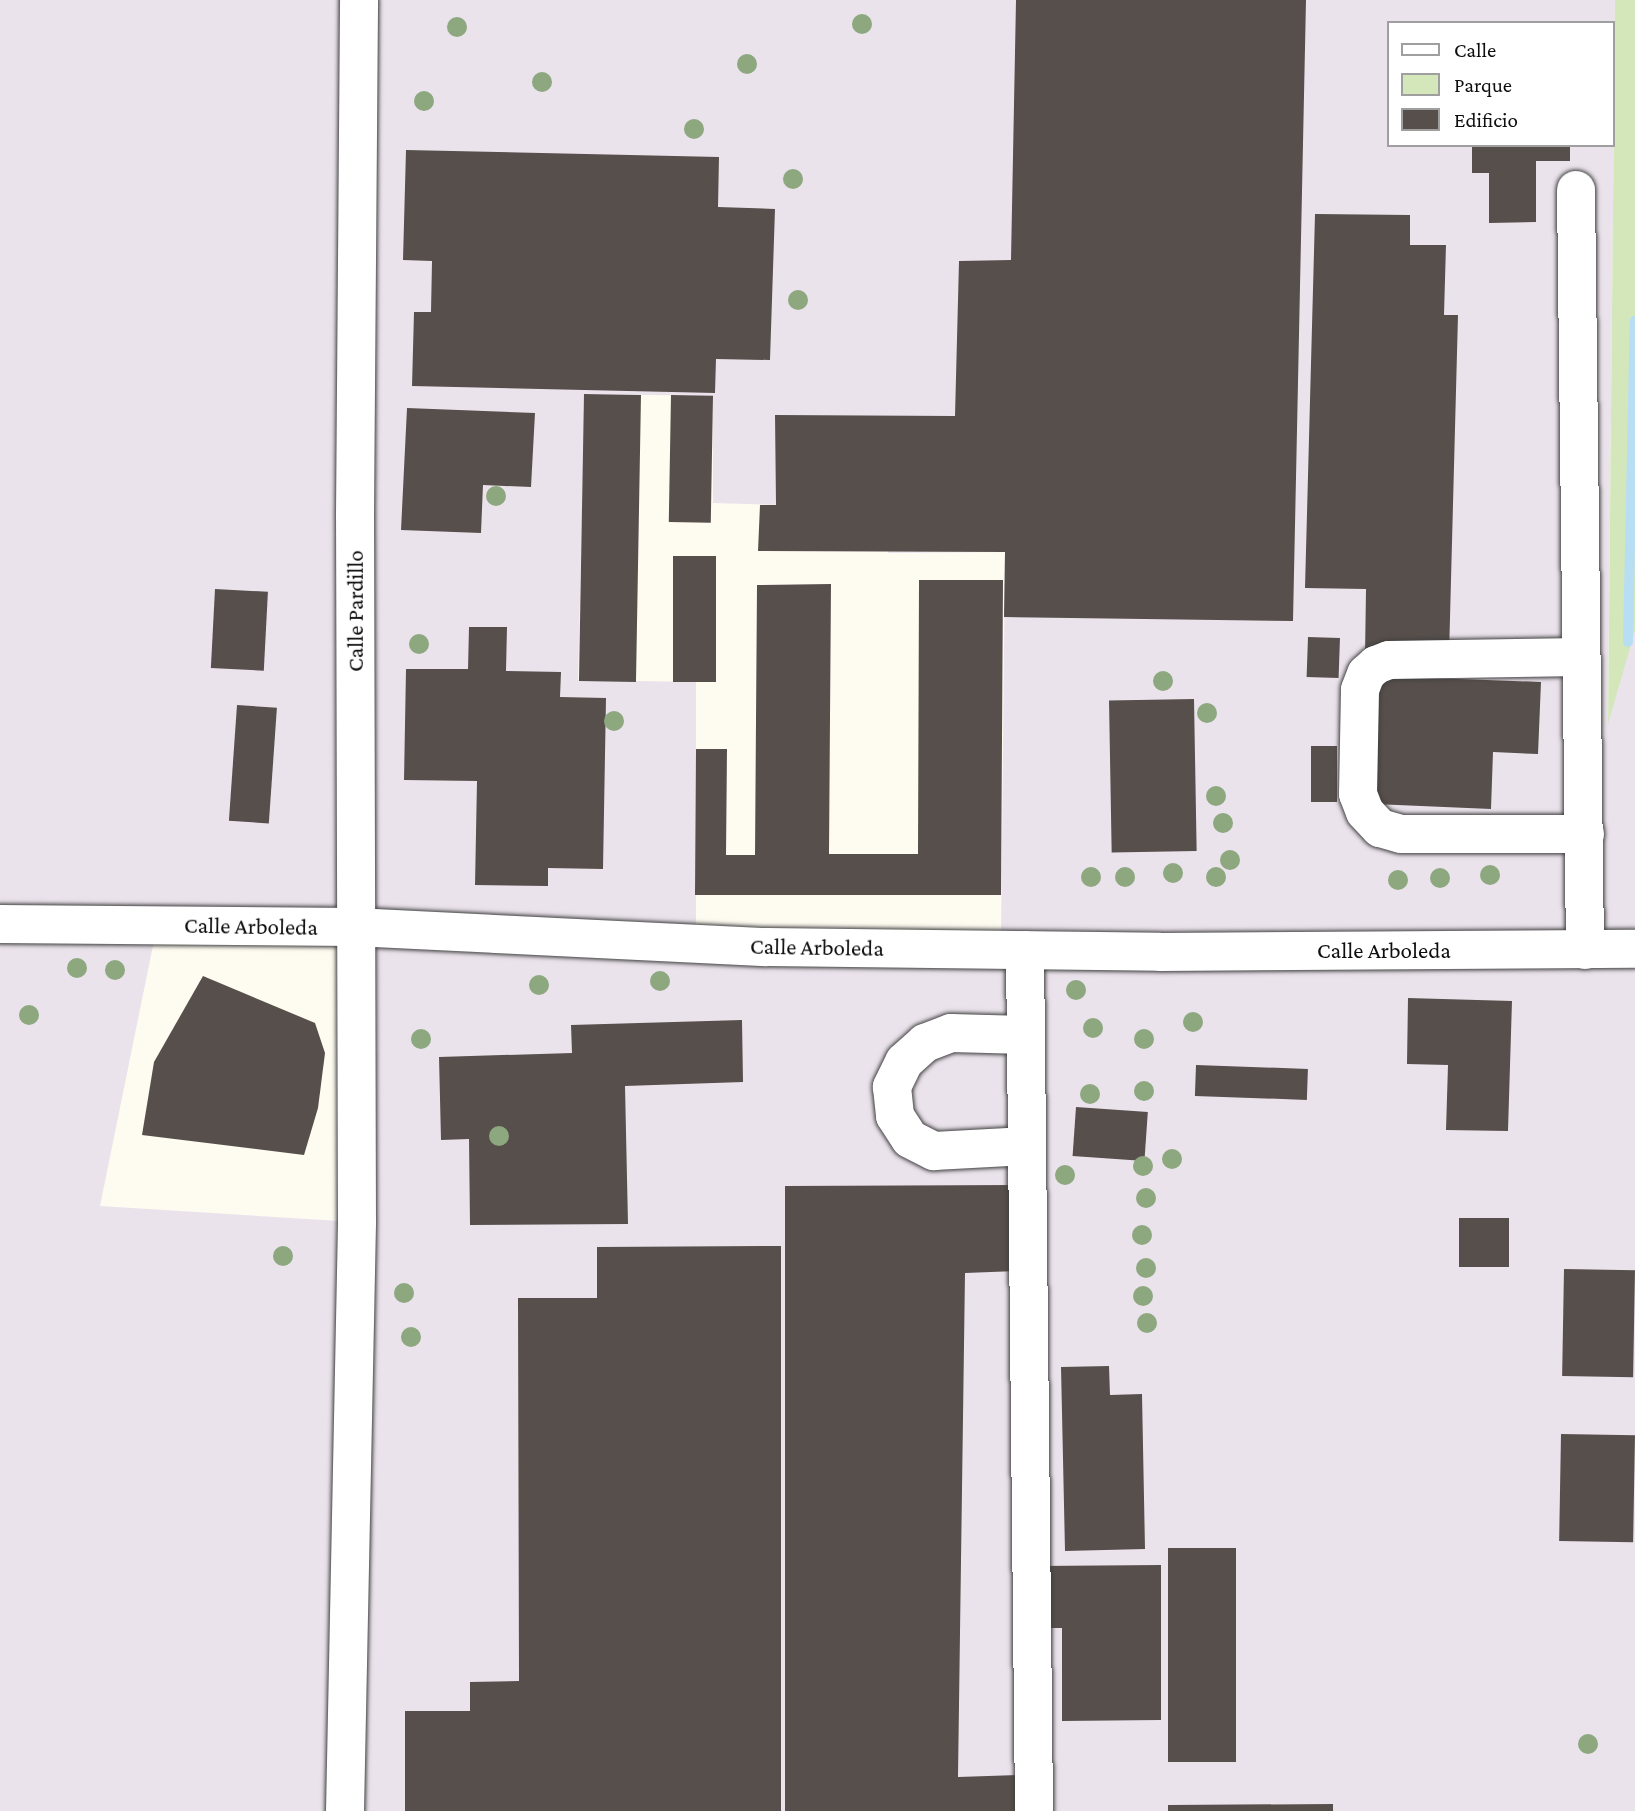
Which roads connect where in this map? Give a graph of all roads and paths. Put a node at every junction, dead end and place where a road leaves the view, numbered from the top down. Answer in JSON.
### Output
{"nodes":[{"id":1,"x":359,"y":0,"type":"edge"},
{"id":2,"x":1576,"y":190,"type":"dead end"},
{"id":3,"x":1581,"y":657,"type":"junction"},
{"id":4,"x":1585,"y":834,"type":"junction"},
{"id":5,"x":0,"y":924,"type":"edge"},
{"id":6,"x":354,"y":927,"type":"junction"},
{"id":7,"x":1635,"y":949,"type":"edge"},
{"id":8,"x":1025,"y":950,"type":"junction"},
{"id":9,"x":1585,"y":950,"type":"junction"},
{"id":10,"x":1026,"y":1035,"type":"junction"},
{"id":11,"x":1027,"y":1146,"type":"junction"},
{"id":12,"x":345,"y":1811,"type":"edge"},
{"id":13,"x":1034,"y":1811,"type":"edge"}],
"edges":[{"from":1,"to":6,"type":"street","name":"Calle Pardillo"},
{"from":2,"to":3,"type":"street"},
{"from":3,"to":4,"type":"street"},
{"from":3,"to":4,"type":"street"},
{"from":4,"to":9,"type":"street"},
{"from":5,"to":6,"type":"street","name":"Calle Arboleda"},
{"from":6,"to":8,"type":"street","name":"Calle Arboleda"},
{"from":6,"to":12,"type":"street","name":"Calle Pardillo"},
{"from":7,"to":9,"type":"street","name":"Calle Arboleda"},
{"from":8,"to":9,"type":"street","name":"Calle Arboleda"},
{"from":8,"to":10,"type":"street"},
{"from":10,"to":11,"type":"street"},
{"from":10,"to":11,"type":"street"},
{"from":11,"to":13,"type":"street"}]}
